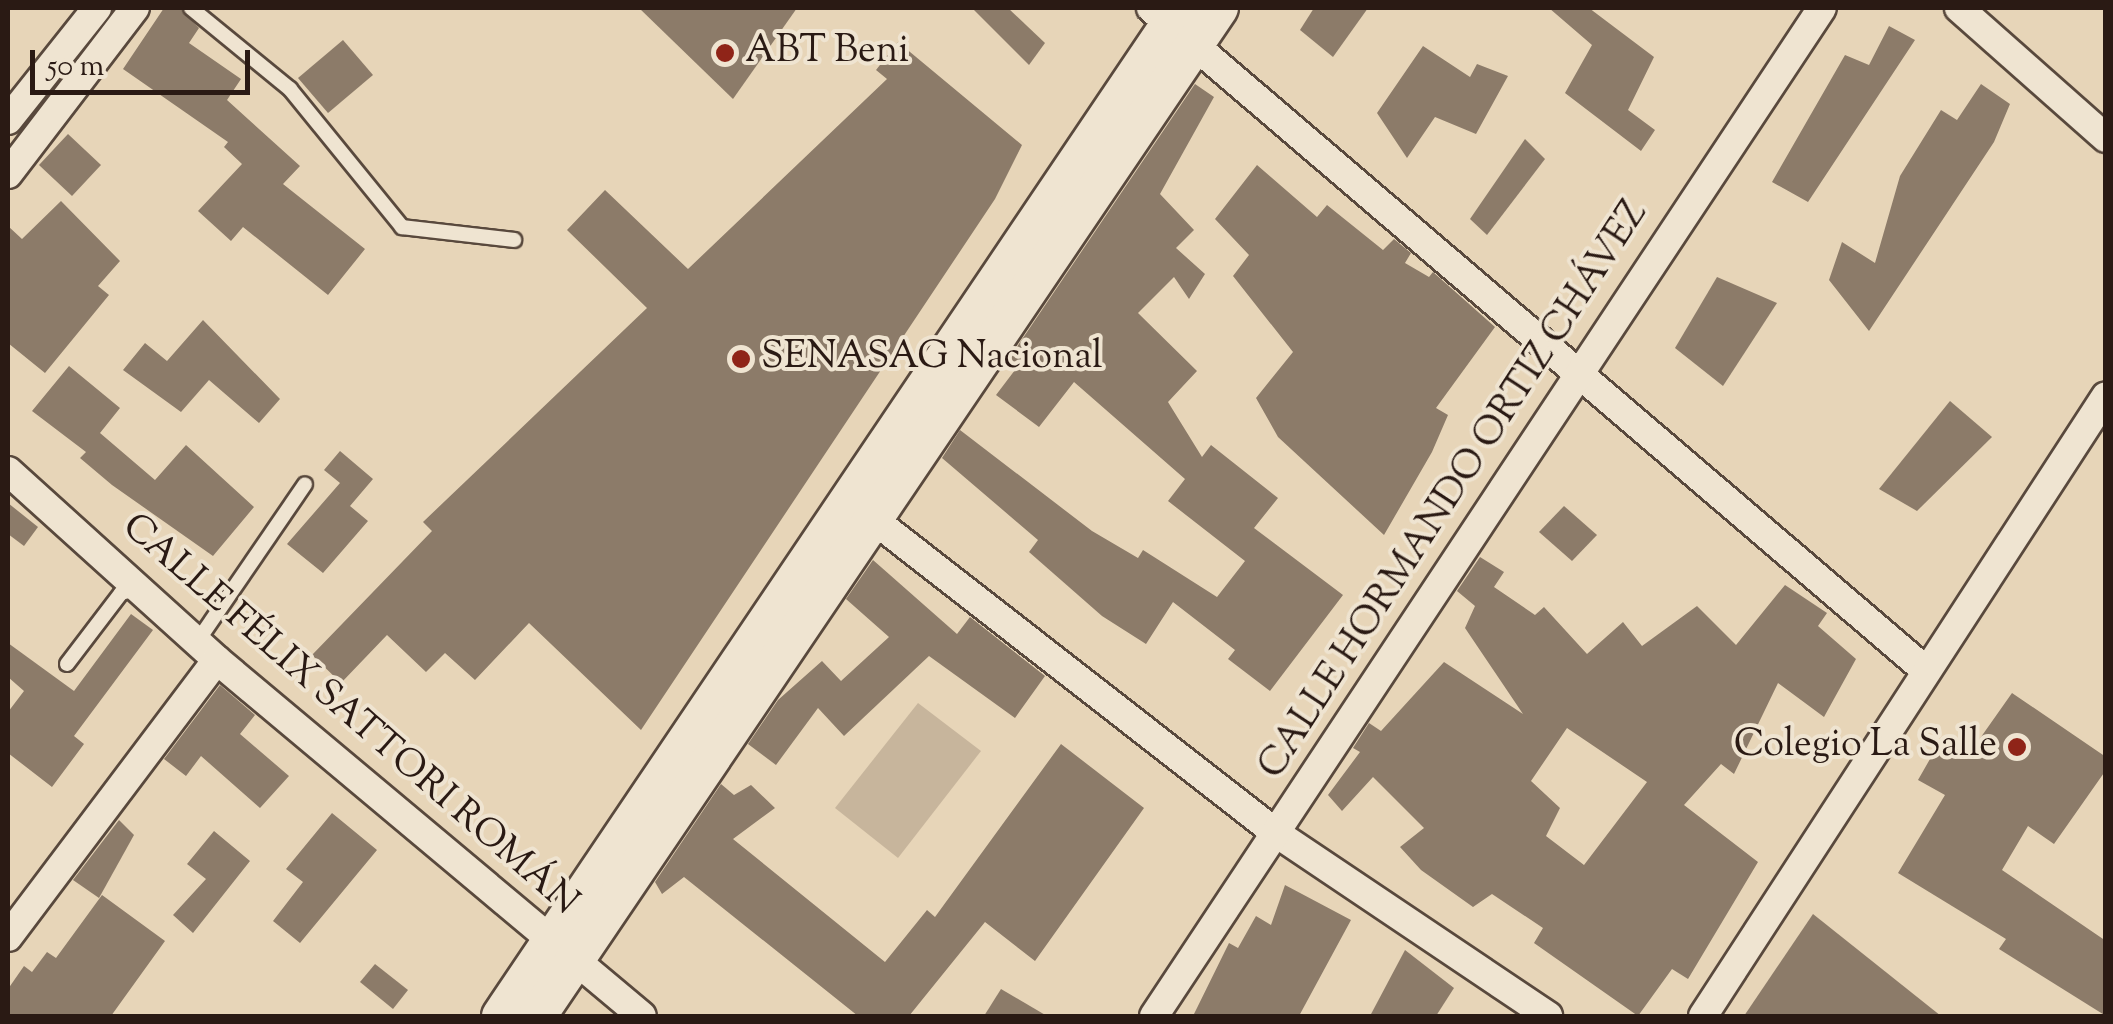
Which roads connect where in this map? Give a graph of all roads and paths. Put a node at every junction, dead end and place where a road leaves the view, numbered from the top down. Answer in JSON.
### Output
{"nodes":[{"id":1,"x":96,"y":8,"type":"edge"},
{"id":2,"x":135,"y":8,"type":"edge"},
{"id":3,"x":192,"y":8,"type":"edge"},
{"id":4,"x":1220,"y":8,"type":"edge"},
{"id":5,"x":1822,"y":8,"type":"edge"},
{"id":6,"x":1959,"y":8,"type":"edge"},
{"id":7,"x":1174,"y":21,"type":"edge"},
{"id":8,"x":8,"y":120,"type":"edge"},
{"id":9,"x":2106,"y":138,"type":"edge"},
{"id":10,"x":8,"y":174,"type":"edge"},
{"id":11,"x":514,"y":240,"type":"dead end"},
{"id":12,"x":1572,"y":375,"type":"junction"},
{"id":13,"x":2106,"y":396,"type":"edge"},
{"id":14,"x":8,"y":470,"type":"edge"},
{"id":15,"x":305,"y":484,"type":"dead end"},
{"id":16,"x":860,"y":510,"type":"junction"},
{"id":17,"x":140,"y":588,"type":"junction"},
{"id":18,"x":207,"y":651,"type":"junction"},
{"id":19,"x":67,"y":664,"type":"dead end"},
{"id":20,"x":1923,"y":668,"type":"junction"},
{"id":21,"x":1276,"y":833,"type":"junction"},
{"id":22,"x":11,"y":925,"type":"edge"},
{"id":23,"x":565,"y":951,"type":"junction"},
{"id":24,"x":502,"y":1016,"type":"edge"},
{"id":25,"x":538,"y":1016,"type":"edge"},
{"id":26,"x":642,"y":1016,"type":"edge"},
{"id":27,"x":1154,"y":1016,"type":"edge"},
{"id":28,"x":1548,"y":1016,"type":"edge"},
{"id":29,"x":1702,"y":1016,"type":"edge"}],
"edges":[{"from":1,"to":8,"type":"street"},
{"from":2,"to":10,"type":"street"},
{"from":3,"to":11,"type":"lane"},
{"from":4,"to":7,"type":"main road"},
{"from":5,"to":12,"type":"street","name":"CALLE HORMANDO ORTIZ CHÁVEZ"},
{"from":6,"to":9,"type":"street"},
{"from":7,"to":12,"type":"street"},
{"from":7,"to":16,"type":"main road"},
{"from":12,"to":20,"type":"street"},
{"from":12,"to":21,"type":"street","name":"CALLE HORMANDO ORTIZ CHÁVEZ"},
{"from":13,"to":20,"type":"street"},
{"from":14,"to":17,"type":"street","name":"CALLE FÉLIX SATTORI ROMÁN"},
{"from":15,"to":18,"type":"lane"},
{"from":16,"to":21,"type":"street"},
{"from":16,"to":23,"type":"main road"},
{"from":17,"to":18,"type":"street","name":"CALLE FÉLIX SATTORI ROMÁN"},
{"from":17,"to":19,"type":"lane"},
{"from":18,"to":22,"type":"street"},
{"from":18,"to":23,"type":"street","name":"CALLE FÉLIX SATTORI ROMÁN"},
{"from":20,"to":29,"type":"street"},
{"from":21,"to":27,"type":"street","name":"CALLE HORMANDO ORTIZ CHÁVEZ"},
{"from":21,"to":28,"type":"street"},
{"from":23,"to":24,"type":"main road"},
{"from":23,"to":25,"type":"main road"},
{"from":23,"to":26,"type":"street","name":"CALLE FÉLIX SATTORI ROMÁN"}]}
